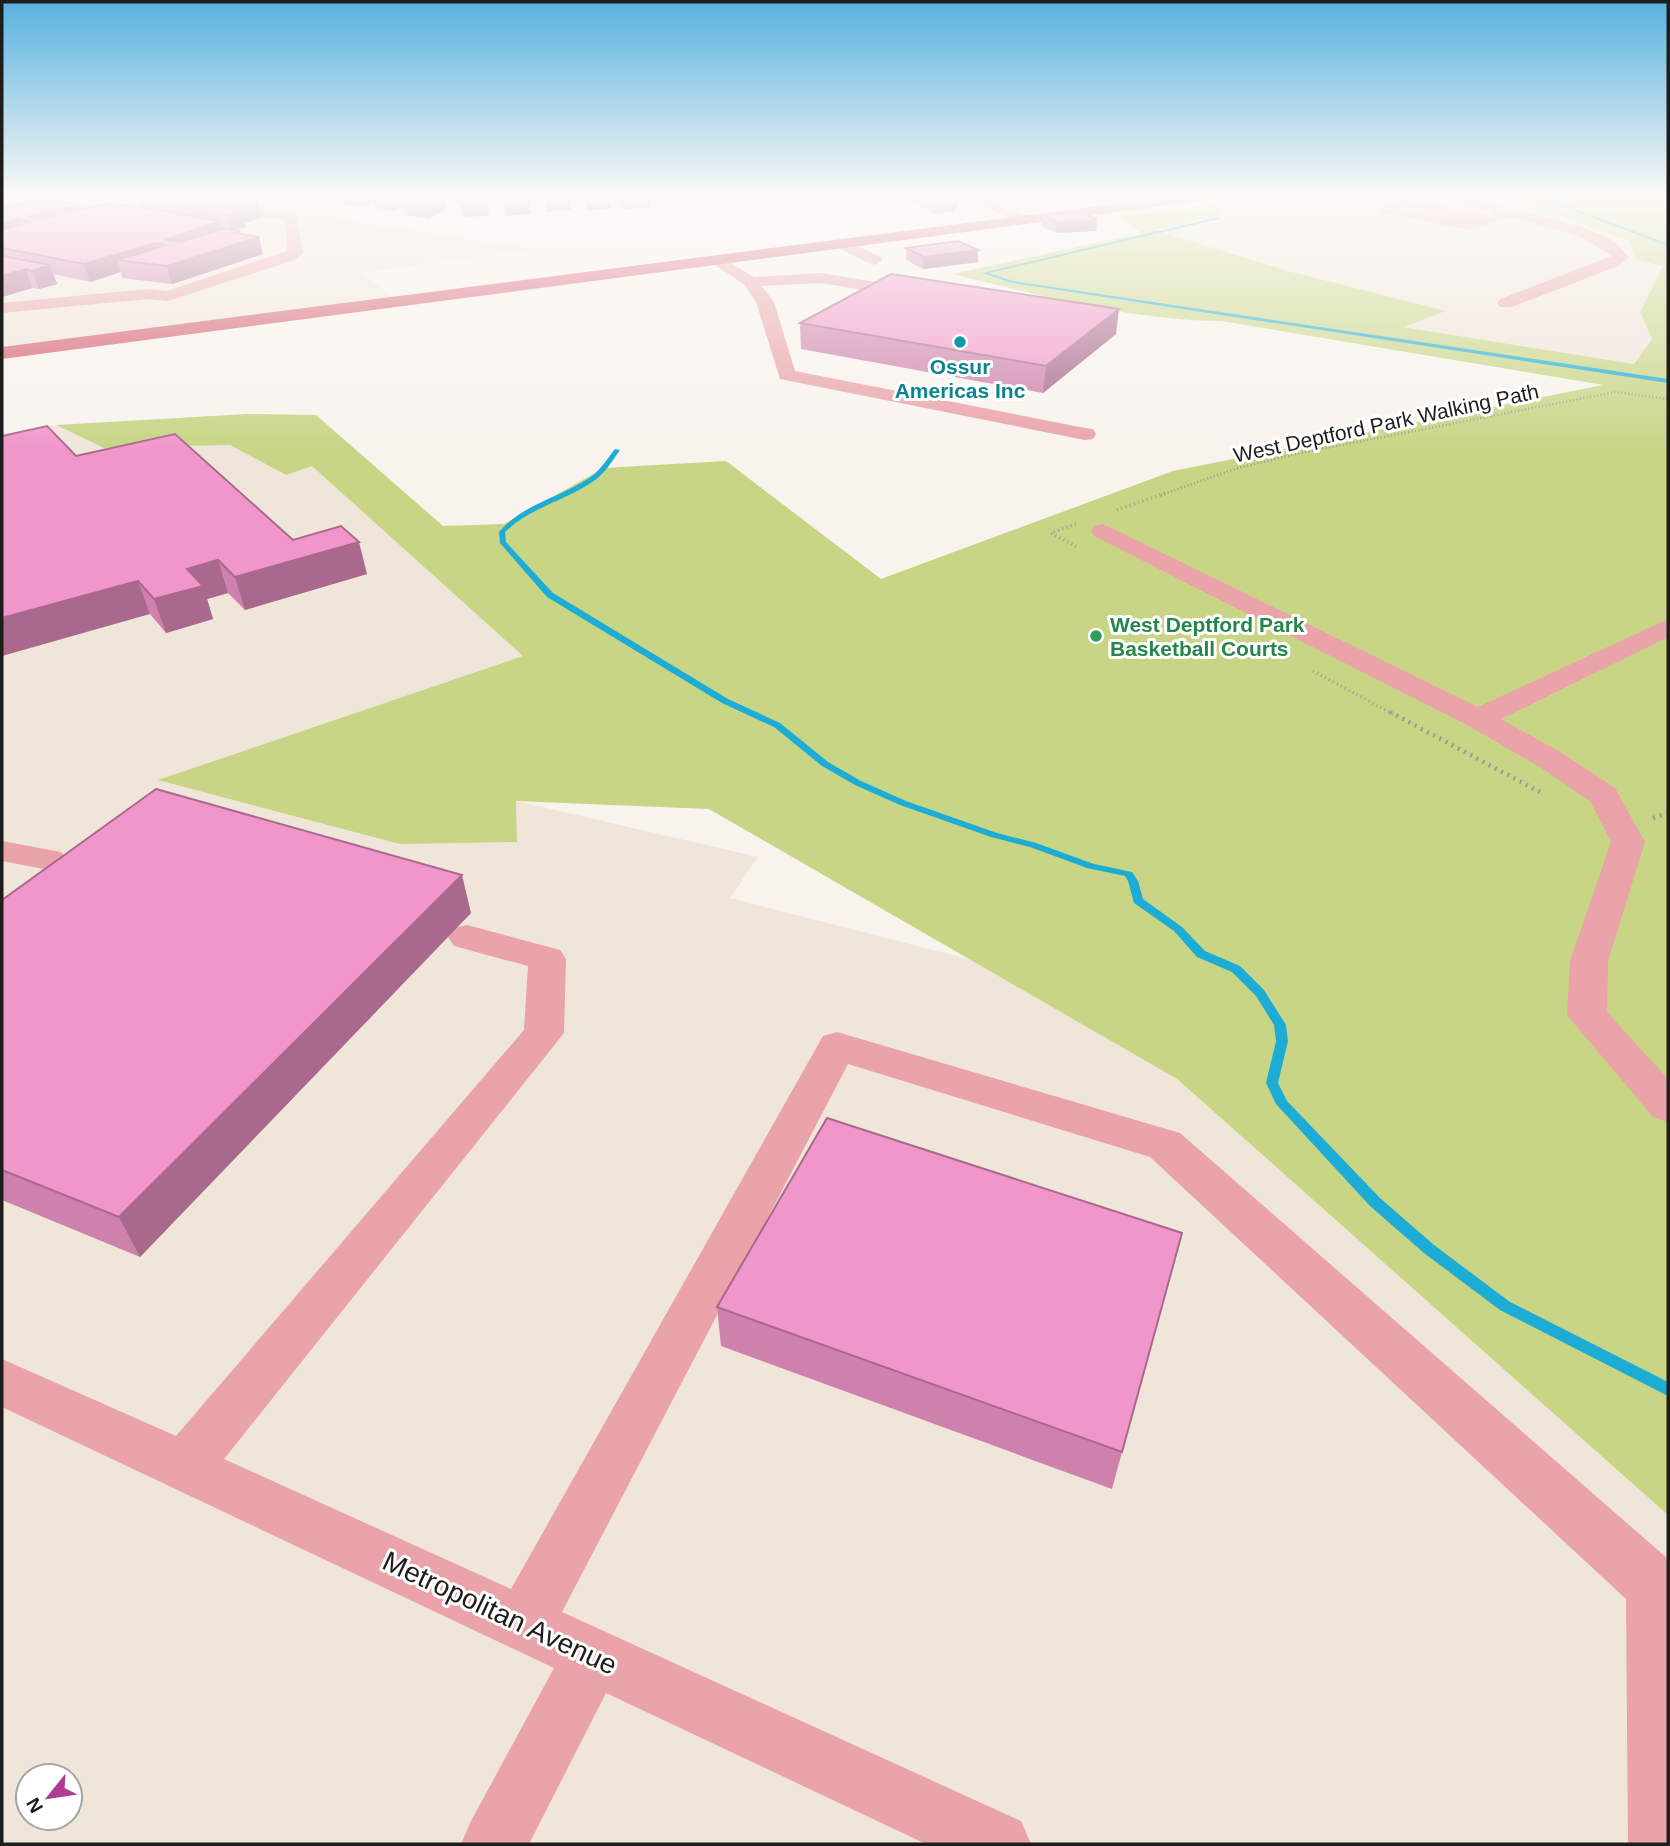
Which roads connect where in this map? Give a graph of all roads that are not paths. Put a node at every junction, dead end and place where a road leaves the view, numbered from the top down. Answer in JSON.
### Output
{"nodes":[{"id":1,"x":209,"y":282,"type":"edge"},
{"id":2,"x":546,"y":282,"type":"edge"},
{"id":3,"x":751,"y":282,"type":"edge"},
{"id":4,"x":840,"y":282,"type":"edge"},
{"id":5,"x":1562,"y":282,"type":"edge"},
{"id":6,"x":890,"y":289,"type":"edge"},
{"id":7,"x":168,"y":296,"type":"junction"},
{"id":8,"x":1507,"y":303,"type":"dead end"},
{"id":9,"x":6,"y":307,"type":"edge"},
{"id":10,"x":190,"y":328,"type":"junction"},
{"id":11,"x":2,"y":353,"type":"edge"},
{"id":12,"x":1085,"y":434,"type":"dead end"},
{"id":13,"x":1102,"y":531,"type":"road end"},
{"id":14,"x":1668,"y":627,"type":"edge"},
{"id":15,"x":1478,"y":719,"type":"junction"},
{"id":16,"x":2,"y":851,"type":"edge"},
{"id":17,"x":49,"y":859,"type":"dead end"},
{"id":18,"x":467,"y":937,"type":"dead end"},
{"id":19,"x":1668,"y":1107,"type":"edge"},
{"id":20,"x":2,"y":1382,"type":"edge"},
{"id":21,"x":184,"y":1467,"type":"junction"},
{"id":22,"x":524,"y":1624,"type":"junction"},
{"id":23,"x":593,"y":1656,"type":"junction"},
{"id":24,"x":494,"y":1844,"type":"edge"},
{"id":25,"x":998,"y":1844,"type":"edge"},
{"id":26,"x":1661,"y":1844,"type":"edge"}],
"edges":[{"from":1,"to":7,"type":"street"},
{"from":2,"to":10,"type":"main road"},
{"from":3,"to":12,"type":"street"},
{"from":4,"to":6,"type":"street"},
{"from":5,"to":8,"type":"street"},
{"from":7,"to":9,"type":"street"},
{"from":7,"to":10,"type":"street"},
{"from":10,"to":11,"type":"main road"},
{"from":13,"to":15,"type":"street"},
{"from":14,"to":15,"type":"street"},
{"from":15,"to":19,"type":"street"},
{"from":16,"to":17,"type":"street"},
{"from":18,"to":21,"type":"street"},
{"from":20,"to":21,"type":"street","name":"Metropolitan Avenue"},
{"from":21,"to":22,"type":"street","name":"Metropolitan Avenue"},
{"from":22,"to":23,"type":"street","name":"Metropolitan Avenue"},
{"from":22,"to":26,"type":"street"},
{"from":23,"to":24,"type":"street"},
{"from":23,"to":25,"type":"street","name":"Metropolitan Avenue"}]}
